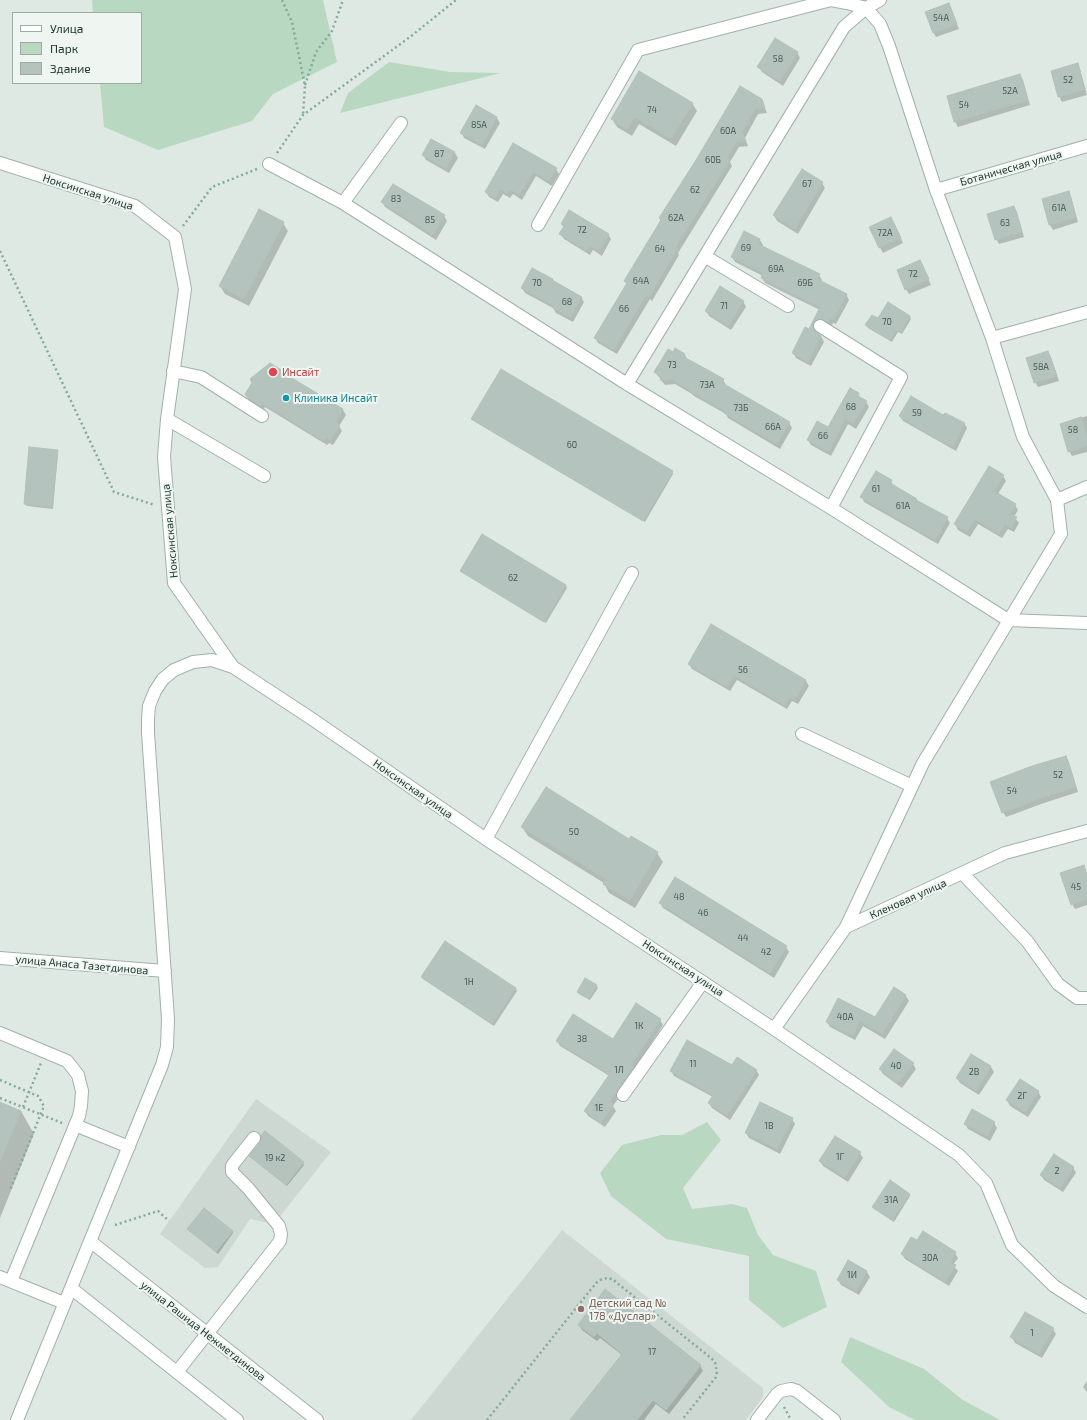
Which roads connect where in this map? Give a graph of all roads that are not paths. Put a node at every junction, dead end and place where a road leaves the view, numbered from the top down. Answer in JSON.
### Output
{"nodes":[{"id":1,"x":880,"y":0,"type":"edge"},
{"id":2,"x":866,"y":8,"type":"junction"},
{"id":3,"x":401,"y":123,"type":"dead end"},
{"id":4,"x":1087,"y":146,"type":"edge"},
{"id":5,"x":0,"y":163,"type":"edge"},
{"id":6,"x":269,"y":164,"type":"road end"},
{"id":7,"x":936,"y":190,"type":"junction"},
{"id":8,"x":343,"y":203,"type":"junction"},
{"id":9,"x":538,"y":225,"type":"dead end"},
{"id":10,"x":706,"y":257,"type":"junction"},
{"id":11,"x":788,"y":306,"type":"dead end"},
{"id":12,"x":1087,"y":312,"type":"edge"},
{"id":13,"x":820,"y":326,"type":"dead end"},
{"id":14,"x":992,"y":338,"type":"junction"},
{"id":15,"x":174,"y":371,"type":"junction"},
{"id":16,"x":627,"y":384,"type":"junction"},
{"id":17,"x":262,"y":416,"type":"dead end"},
{"id":18,"x":167,"y":419,"type":"junction"},
{"id":19,"x":264,"y":476,"type":"dead end"},
{"id":20,"x":1087,"y":487,"type":"edge"},
{"id":21,"x":1057,"y":500,"type":"junction"},
{"id":22,"x":831,"y":508,"type":"junction"},
{"id":23,"x":632,"y":573,"type":"dead end"},
{"id":24,"x":1008,"y":620,"type":"junction"},
{"id":25,"x":1087,"y":622,"type":"edge"},
{"id":26,"x":233,"y":667,"type":"junction"},
{"id":27,"x":802,"y":734,"type":"dead end"},
{"id":28,"x":912,"y":786,"type":"junction"},
{"id":29,"x":1087,"y":832,"type":"edge"},
{"id":30,"x":486,"y":839,"type":"junction"},
{"id":31,"x":963,"y":874,"type":"junction"},
{"id":32,"x":846,"y":926,"type":"junction"},
{"id":33,"x":0,"y":958,"type":"edge"},
{"id":34,"x":165,"y":971,"type":"junction"},
{"id":35,"x":703,"y":982,"type":"junction"},
{"id":36,"x":1087,"y":998,"type":"edge"},
{"id":37,"x":774,"y":1028,"type":"junction"},
{"id":38,"x":0,"y":1033,"type":"edge"},
{"id":39,"x":623,"y":1095,"type":"dead end"},
{"id":40,"x":74,"y":1126,"type":"junction"},
{"id":41,"x":254,"y":1138,"type":"dead end"},
{"id":42,"x":128,"y":1147,"type":"junction"},
{"id":43,"x":90,"y":1241,"type":"junction"},
{"id":44,"x":5,"y":1279,"type":"edge"},
{"id":45,"x":71,"y":1288,"type":"junction"},
{"id":46,"x":64,"y":1303,"type":"junction"},
{"id":47,"x":1087,"y":1307,"type":"edge"},
{"id":48,"x":207,"y":1334,"type":"junction"},
{"id":49,"x":177,"y":1372,"type":"junction"},
{"id":50,"x":313,"y":1419,"type":"edge"},
{"id":51,"x":17,"y":1420,"type":"edge"},
{"id":52,"x":237,"y":1420,"type":"edge"},
{"id":53,"x":756,"y":1420,"type":"edge"},
{"id":54,"x":834,"y":1420,"type":"edge"}],
"edges":[{"from":1,"to":2,"type":"street"},
{"from":2,"to":7,"type":"street"},
{"from":2,"to":9,"type":"street"},
{"from":2,"to":10,"type":"street"},
{"from":3,"to":8,"type":"street"},
{"from":4,"to":7,"type":"street","name":"Ботаническая улица"},
{"from":5,"to":15,"type":"street","name":"Ноксинская улица"},
{"from":6,"to":8,"type":"street"},
{"from":7,"to":14,"type":"street"},
{"from":8,"to":16,"type":"street"},
{"from":10,"to":11,"type":"street"},
{"from":10,"to":16,"type":"street"},
{"from":12,"to":14,"type":"street"},
{"from":13,"to":22,"type":"street"},
{"from":14,"to":21,"type":"street"},
{"from":15,"to":17,"type":"street"},
{"from":15,"to":18,"type":"street","name":"Ноксинская улица"},
{"from":16,"to":22,"type":"street"},
{"from":18,"to":19,"type":"street"},
{"from":18,"to":26,"type":"street","name":"Ноксинская улица"},
{"from":20,"to":21,"type":"street"},
{"from":21,"to":24,"type":"street"},
{"from":22,"to":24,"type":"street"},
{"from":23,"to":30,"type":"street"},
{"from":24,"to":25,"type":"street"},
{"from":24,"to":28,"type":"street"},
{"from":26,"to":30,"type":"street","name":"Ноксинская улица"},
{"from":26,"to":34,"type":"street"},
{"from":27,"to":28,"type":"street"},
{"from":28,"to":32,"type":"street"},
{"from":29,"to":31,"type":"street","name":"Кленовая улица"},
{"from":30,"to":35,"type":"street","name":"Ноксинская улица"},
{"from":31,"to":32,"type":"street","name":"Кленовая улица"},
{"from":31,"to":36,"type":"street"},
{"from":32,"to":37,"type":"street"},
{"from":33,"to":34,"type":"street","name":"улица Анаса Тазетдинова"},
{"from":34,"to":42,"type":"street"},
{"from":35,"to":37,"type":"street","name":"Ноксинская улица"},
{"from":35,"to":39,"type":"street"},
{"from":37,"to":47,"type":"street","name":"Ноксинская улица"},
{"from":38,"to":40,"type":"street"},
{"from":40,"to":42,"type":"street"},
{"from":40,"to":44,"type":"street"},
{"from":41,"to":48,"type":"street"},
{"from":42,"to":43,"type":"street"},
{"from":43,"to":45,"type":"street"},
{"from":43,"to":48,"type":"street","name":"улица Рашида Нежметдинова"},
{"from":44,"to":46,"type":"street"},
{"from":45,"to":46,"type":"street"},
{"from":45,"to":49,"type":"street"},
{"from":46,"to":51,"type":"street"},
{"from":48,"to":49,"type":"street"},
{"from":48,"to":50,"type":"street","name":"улица Рашида Нежметдинова"},
{"from":49,"to":52,"type":"street"},
{"from":53,"to":54,"type":"street"}]}
